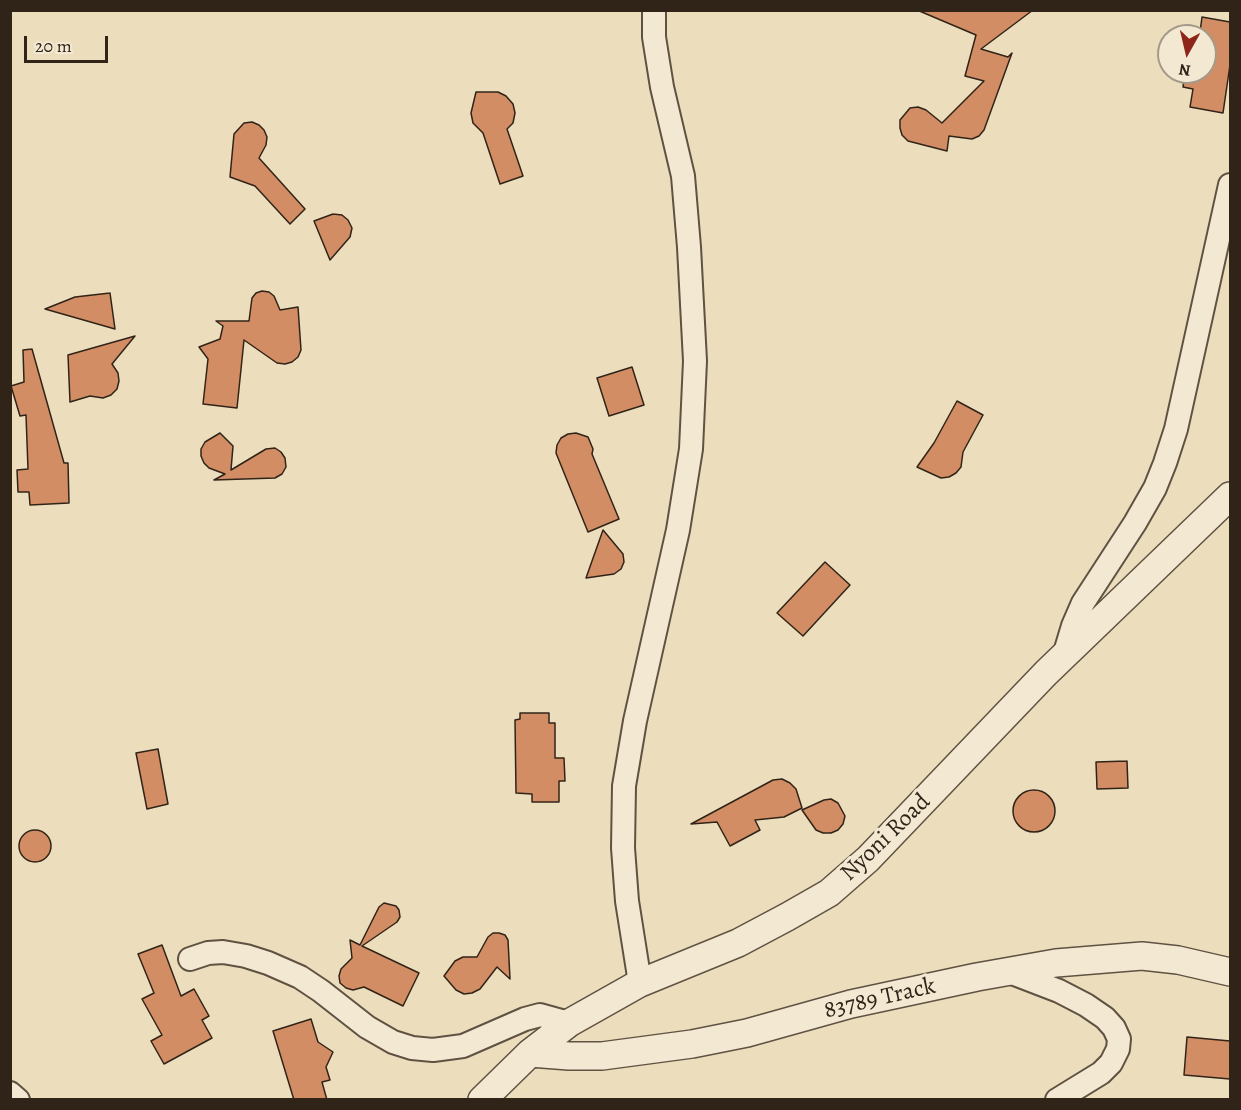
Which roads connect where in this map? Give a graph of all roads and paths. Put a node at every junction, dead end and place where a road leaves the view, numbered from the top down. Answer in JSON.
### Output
{"nodes":[{"id":1,"x":654,"y":10,"type":"edge"},
{"id":2,"x":1230,"y":185,"type":"edge"},
{"id":3,"x":1230,"y":496,"type":"edge"},
{"id":4,"x":1064,"y":656,"type":"junction"},
{"id":5,"x":189,"y":959,"type":"dead end"},
{"id":6,"x":1007,"y":971,"type":"junction"},
{"id":7,"x":1230,"y":972,"type":"edge"},
{"id":8,"x":640,"y":983,"type":"junction"},
{"id":9,"x":569,"y":1023,"type":"junction"},
{"id":10,"x":530,"y":1053,"type":"junction"},
{"id":11,"x":10,"y":1093,"type":"edge"},
{"id":12,"x":18,"y":1100,"type":"edge"},
{"id":13,"x":482,"y":1100,"type":"edge"},
{"id":14,"x":1058,"y":1100,"type":"edge"}],
"edges":[{"from":1,"to":8,"type":"street"},
{"from":2,"to":4,"type":"street"},
{"from":3,"to":4,"type":"street","name":"Nyoni Road"},
{"from":4,"to":8,"type":"street","name":"Nyoni Road"},
{"from":5,"to":9,"type":"street"},
{"from":6,"to":7,"type":"street","name":"83789 Track"},
{"from":6,"to":10,"type":"street","name":"83789 Track"},
{"from":6,"to":14,"type":"street"},
{"from":8,"to":9,"type":"street","name":"Nyoni Road"},
{"from":9,"to":10,"type":"street","name":"Nyoni Road"},
{"from":10,"to":13,"type":"street","name":"Nyoni Road"},
{"from":11,"to":12,"type":"street"}]}
